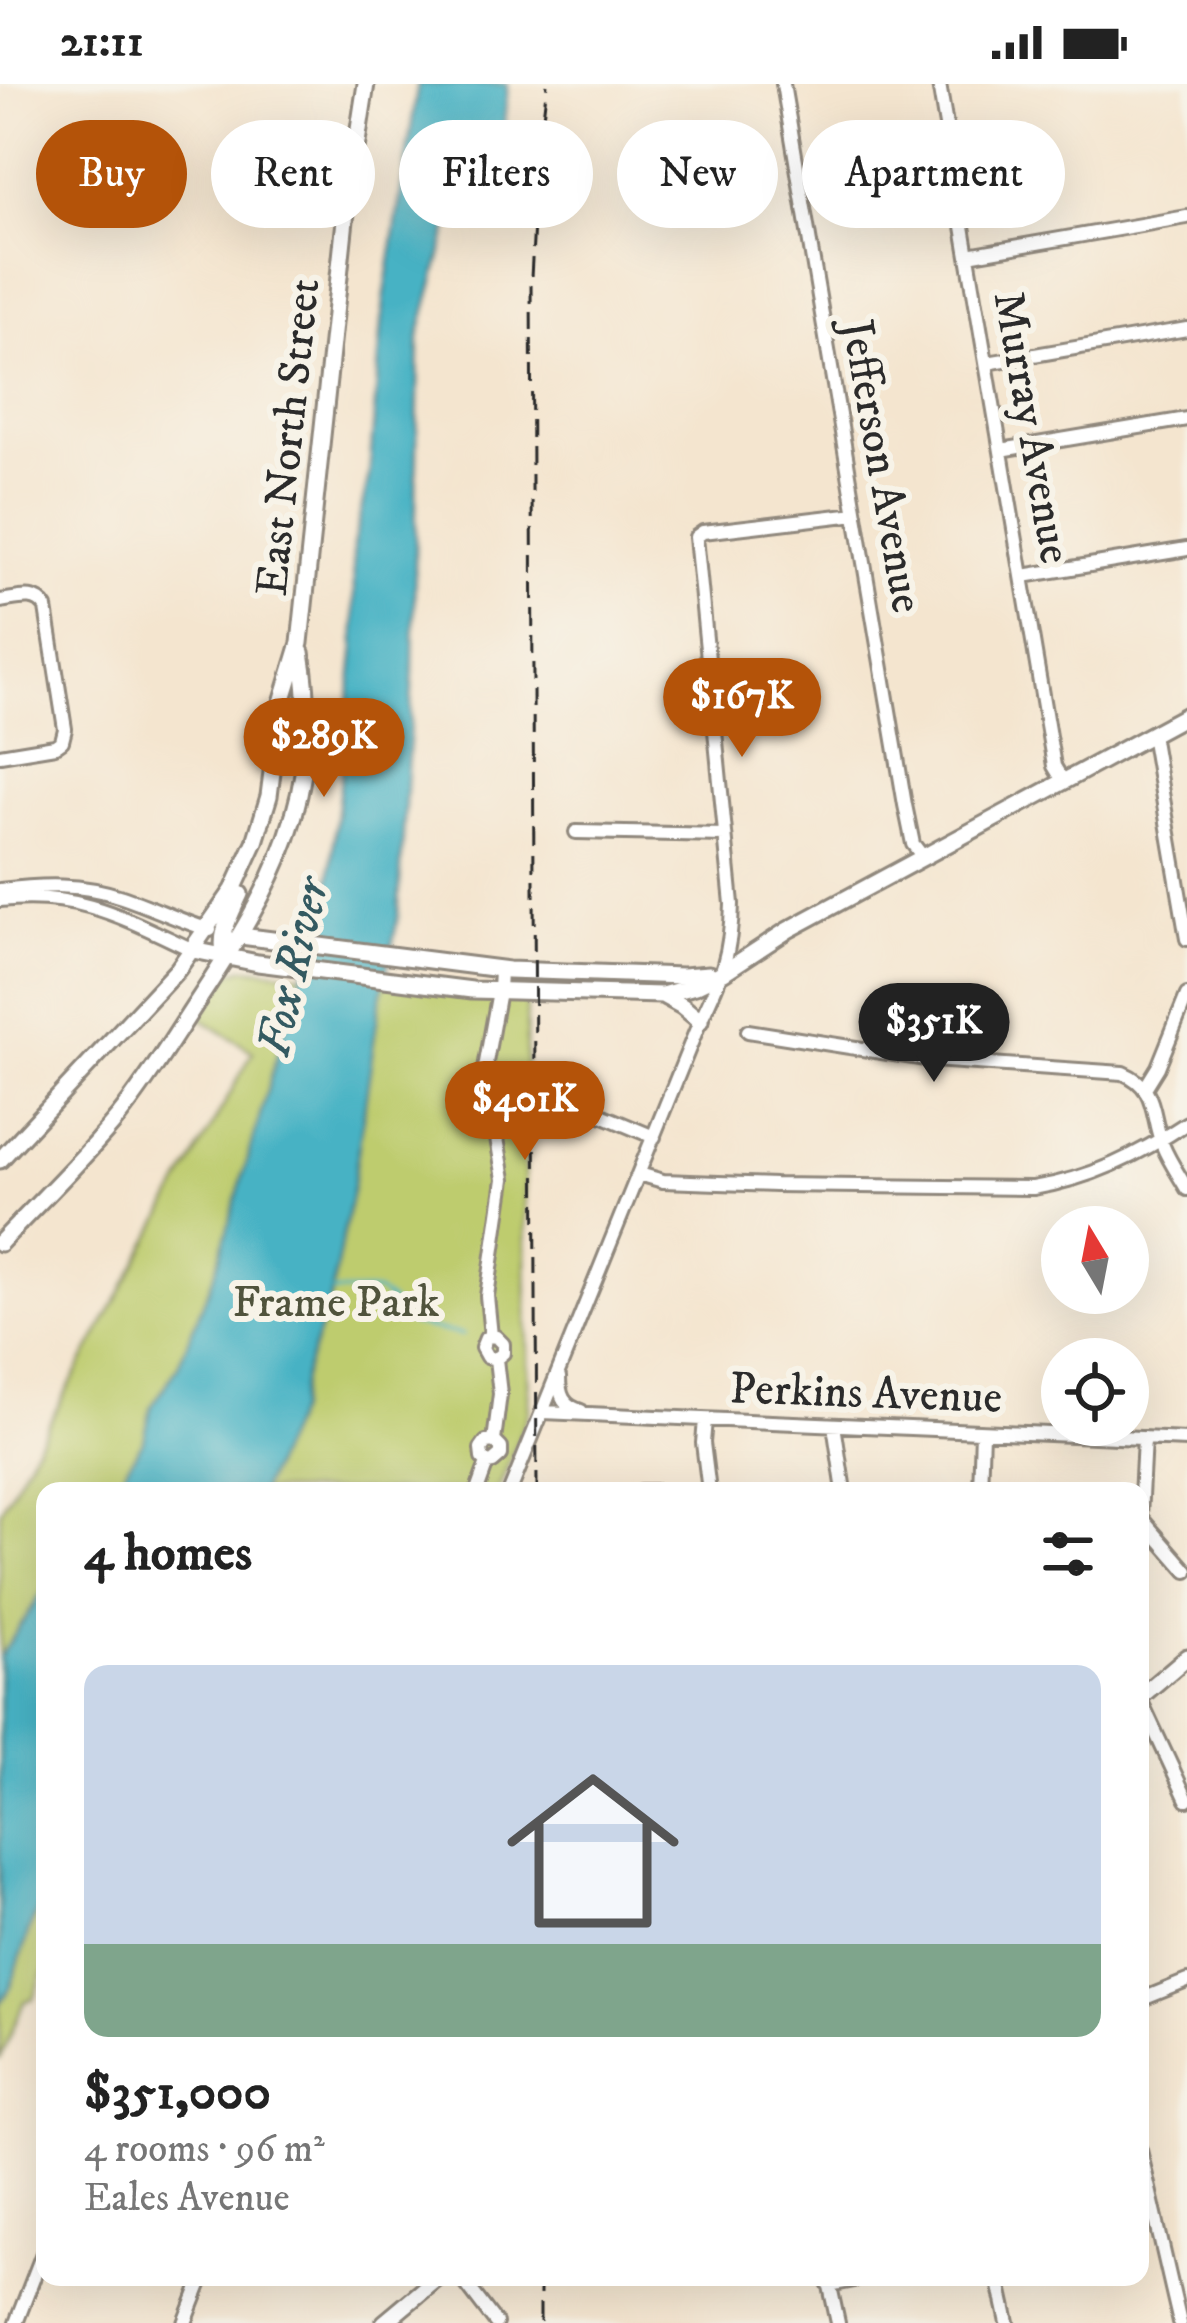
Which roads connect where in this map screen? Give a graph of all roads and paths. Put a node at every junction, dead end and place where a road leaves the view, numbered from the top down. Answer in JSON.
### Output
{"nodes":[{"id":1,"x":366,"y":84,"type":"edge"},
{"id":2,"x":783,"y":84,"type":"edge"},
{"id":3,"x":939,"y":84,"type":"edge"},
{"id":4,"x":1187,"y":218,"type":"edge"},
{"id":5,"x":968,"y":255,"type":"junction"},
{"id":6,"x":1187,"y":329,"type":"edge"},
{"id":7,"x":987,"y":363,"type":"junction"},
{"id":8,"x":1187,"y":419,"type":"edge"},
{"id":9,"x":1001,"y":451,"type":"junction"},
{"id":10,"x":856,"y":514,"type":"junction"},
{"id":11,"x":1187,"y":549,"type":"edge"},
{"id":12,"x":1023,"y":576,"type":"junction"},
{"id":13,"x":0,"y":601,"type":"edge"},
{"id":14,"x":300,"y":643,"type":"junction"},
{"id":15,"x":1187,"y":716,"type":"edge"},
{"id":16,"x":1152,"y":734,"type":"junction"},
{"id":17,"x":0,"y":755,"type":"edge"},
{"id":18,"x":273,"y":770,"type":"junction"},
{"id":19,"x":1064,"y":781,"type":"junction"},
{"id":20,"x":576,"y":832,"type":"dead end"},
{"id":21,"x":725,"y":835,"type":"junction"},
{"id":22,"x":923,"y":856,"type":"junction"},
{"id":23,"x":0,"y":890,"type":"edge"},
{"id":24,"x":0,"y":900,"type":"edge"},
{"id":25,"x":260,"y":902,"type":"junction"},
{"id":26,"x":1187,"y":939,"type":"edge"},
{"id":27,"x":226,"y":940,"type":"junction"},
{"id":28,"x":193,"y":950,"type":"junction"},
{"id":29,"x":297,"y":955,"type":"junction"},
{"id":30,"x":393,"y":968,"type":"junction"},
{"id":31,"x":500,"y":970,"type":"junction"},
{"id":32,"x":724,"y":972,"type":"junction"},
{"id":33,"x":595,"y":974,"type":"junction"},
{"id":34,"x":499,"y":992,"type":"junction"},
{"id":35,"x":594,"y":994,"type":"junction"},
{"id":36,"x":662,"y":995,"type":"junction"},
{"id":37,"x":1187,"y":995,"type":"edge"},
{"id":38,"x":700,"y":1021,"type":"junction"},
{"id":39,"x":748,"y":1031,"type":"dead end"},
{"id":40,"x":1145,"y":1088,"type":"junction"},
{"id":41,"x":556,"y":1096,"type":"dead end"},
{"id":42,"x":1187,"y":1123,"type":"edge"},
{"id":43,"x":654,"y":1137,"type":"junction"},
{"id":44,"x":1161,"y":1141,"type":"junction"},
{"id":45,"x":0,"y":1160,"type":"edge"},
{"id":46,"x":639,"y":1174,"type":"junction"},
{"id":47,"x":1187,"y":1189,"type":"edge"},
{"id":48,"x":0,"y":1244,"type":"edge"},
{"id":49,"x":559,"y":1372,"type":"junction"},
{"id":50,"x":543,"y":1412,"type":"junction"},
{"id":51,"x":600,"y":1414,"type":"junction"},
{"id":52,"x":706,"y":1420,"type":"junction"},
{"id":53,"x":834,"y":1425,"type":"junction"},
{"id":54,"x":982,"y":1432,"type":"junction"},
{"id":55,"x":1041,"y":1434,"type":"edge"},
{"id":56,"x":1149,"y":1438,"type":"edge"},
{"id":57,"x":1187,"y":1440,"type":"edge"},
{"id":58,"x":1144,"y":1446,"type":"edge"},
{"id":59,"x":480,"y":1482,"type":"edge"},
{"id":60,"x":514,"y":1482,"type":"edge"},
{"id":61,"x":708,"y":1482,"type":"edge"},
{"id":62,"x":843,"y":1482,"type":"edge"},
{"id":63,"x":980,"y":1482,"type":"edge"},
{"id":64,"x":1142,"y":1482,"type":"edge"},
{"id":65,"x":1149,"y":1528,"type":"edge"},
{"id":66,"x":1187,"y":1571,"type":"edge"},
{"id":67,"x":1187,"y":1657,"type":"edge"},
{"id":68,"x":1149,"y":1690,"type":"edge"},
{"id":69,"x":1149,"y":1718,"type":"edge"},
{"id":70,"x":1187,"y":1800,"type":"edge"},
{"id":71,"x":1187,"y":1981,"type":"edge"},
{"id":72,"x":1149,"y":1996,"type":"edge"},
{"id":73,"x":1149,"y":2189,"type":"edge"},
{"id":74,"x":36,"y":2271,"type":"edge"},
{"id":75,"x":199,"y":2286,"type":"edge"},
{"id":76,"x":428,"y":2286,"type":"edge"},
{"id":77,"x":468,"y":2286,"type":"edge"},
{"id":78,"x":830,"y":2286,"type":"edge"},
{"id":79,"x":1000,"y":2286,"type":"edge"},
{"id":80,"x":16,"y":2323,"type":"edge"},
{"id":81,"x":185,"y":2323,"type":"edge"},
{"id":82,"x":384,"y":2323,"type":"edge"},
{"id":83,"x":496,"y":2323,"type":"edge"},
{"id":84,"x":838,"y":2323,"type":"edge"},
{"id":85,"x":1008,"y":2323,"type":"edge"},
{"id":86,"x":1180,"y":2323,"type":"edge"}],
"edges":[{"from":1,"to":14,"type":"main road","name":"East North Street"},
{"from":2,"to":10,"type":"street","name":"Jefferson Avenue"},
{"from":3,"to":5,"type":"street","name":"Murray Avenue"},
{"from":4,"to":5,"type":"street"},
{"from":5,"to":7,"type":"street","name":"Murray Avenue"},
{"from":6,"to":7,"type":"street"},
{"from":7,"to":9,"type":"street","name":"Murray Avenue"},
{"from":8,"to":9,"type":"street"},
{"from":9,"to":12,"type":"street","name":"Murray Avenue"},
{"from":10,"to":21,"type":"street"},
{"from":10,"to":22,"type":"street","name":"Jefferson Avenue"},
{"from":11,"to":12,"type":"street"},
{"from":12,"to":19,"type":"street","name":"Murray Avenue"},
{"from":13,"to":17,"type":"street"},
{"from":14,"to":18,"type":"main road","name":"East North Street"},
{"from":14,"to":25,"type":"main road","name":"East North Street"},
{"from":15,"to":16,"type":"main road"},
{"from":16,"to":19,"type":"main road"},
{"from":16,"to":26,"type":"street"},
{"from":18,"to":27,"type":"main road","name":"East North Street"},
{"from":18,"to":27,"type":"main road"},
{"from":19,"to":22,"type":"main road"},
{"from":20,"to":21,"type":"street"},
{"from":21,"to":32,"type":"street"},
{"from":22,"to":32,"type":"main road"},
{"from":23,"to":27,"type":"street"},
{"from":24,"to":28,"type":"street"},
{"from":25,"to":27,"type":"main road","name":"East North Street"},
{"from":25,"to":29,"type":"main road"},
{"from":27,"to":28,"type":"main road"},
{"from":27,"to":28,"type":"main road","name":"East North Street"},
{"from":27,"to":29,"type":"main road"},
{"from":27,"to":29,"type":"main road"},
{"from":27,"to":48,"type":"main road"},
{"from":28,"to":45,"type":"main road","name":"East North Street"},
{"from":29,"to":30,"type":"main road"},
{"from":29,"to":30,"type":"main road"},
{"from":30,"to":31,"type":"main road"},
{"from":30,"to":34,"type":"main road"},
{"from":31,"to":33,"type":"main road"},
{"from":31,"to":34,"type":"street"},
{"from":32,"to":33,"type":"main road"},
{"from":32,"to":36,"type":"main road"},
{"from":32,"to":38,"type":"street"},
{"from":33,"to":35,"type":"main road"},
{"from":34,"to":35,"type":"main road"},
{"from":34,"to":59,"type":"street"},
{"from":35,"to":36,"type":"main road"},
{"from":36,"to":38,"type":"main road"},
{"from":37,"to":40,"type":"street"},
{"from":38,"to":43,"type":"street"},
{"from":39,"to":40,"type":"street"},
{"from":40,"to":44,"type":"street"},
{"from":41,"to":43,"type":"street"},
{"from":42,"to":44,"type":"street"},
{"from":43,"to":46,"type":"street"},
{"from":44,"to":46,"type":"street"},
{"from":44,"to":47,"type":"street"},
{"from":46,"to":49,"type":"street"},
{"from":49,"to":50,"type":"street"},
{"from":49,"to":51,"type":"street"},
{"from":50,"to":51,"type":"street","name":"Perkins Avenue"},
{"from":50,"to":60,"type":"street"},
{"from":51,"to":52,"type":"street","name":"Perkins Avenue"},
{"from":52,"to":53,"type":"street","name":"Perkins Avenue"},
{"from":52,"to":61,"type":"street"},
{"from":53,"to":54,"type":"street","name":"Perkins Avenue"},
{"from":53,"to":62,"type":"street"},
{"from":54,"to":55,"type":"street","name":"Perkins Avenue"},
{"from":54,"to":63,"type":"street"},
{"from":56,"to":57,"type":"street","name":"Perkins Avenue"},
{"from":58,"to":64,"type":"street"},
{"from":65,"to":66,"type":"street"},
{"from":67,"to":68,"type":"main road"},
{"from":69,"to":70,"type":"street"},
{"from":71,"to":72,"type":"street"},
{"from":73,"to":86,"type":"street"},
{"from":74,"to":80,"type":"street"},
{"from":75,"to":81,"type":"street"},
{"from":76,"to":82,"type":"main road"},
{"from":77,"to":83,"type":"street"},
{"from":78,"to":84,"type":"street"},
{"from":79,"to":85,"type":"street"}]}
